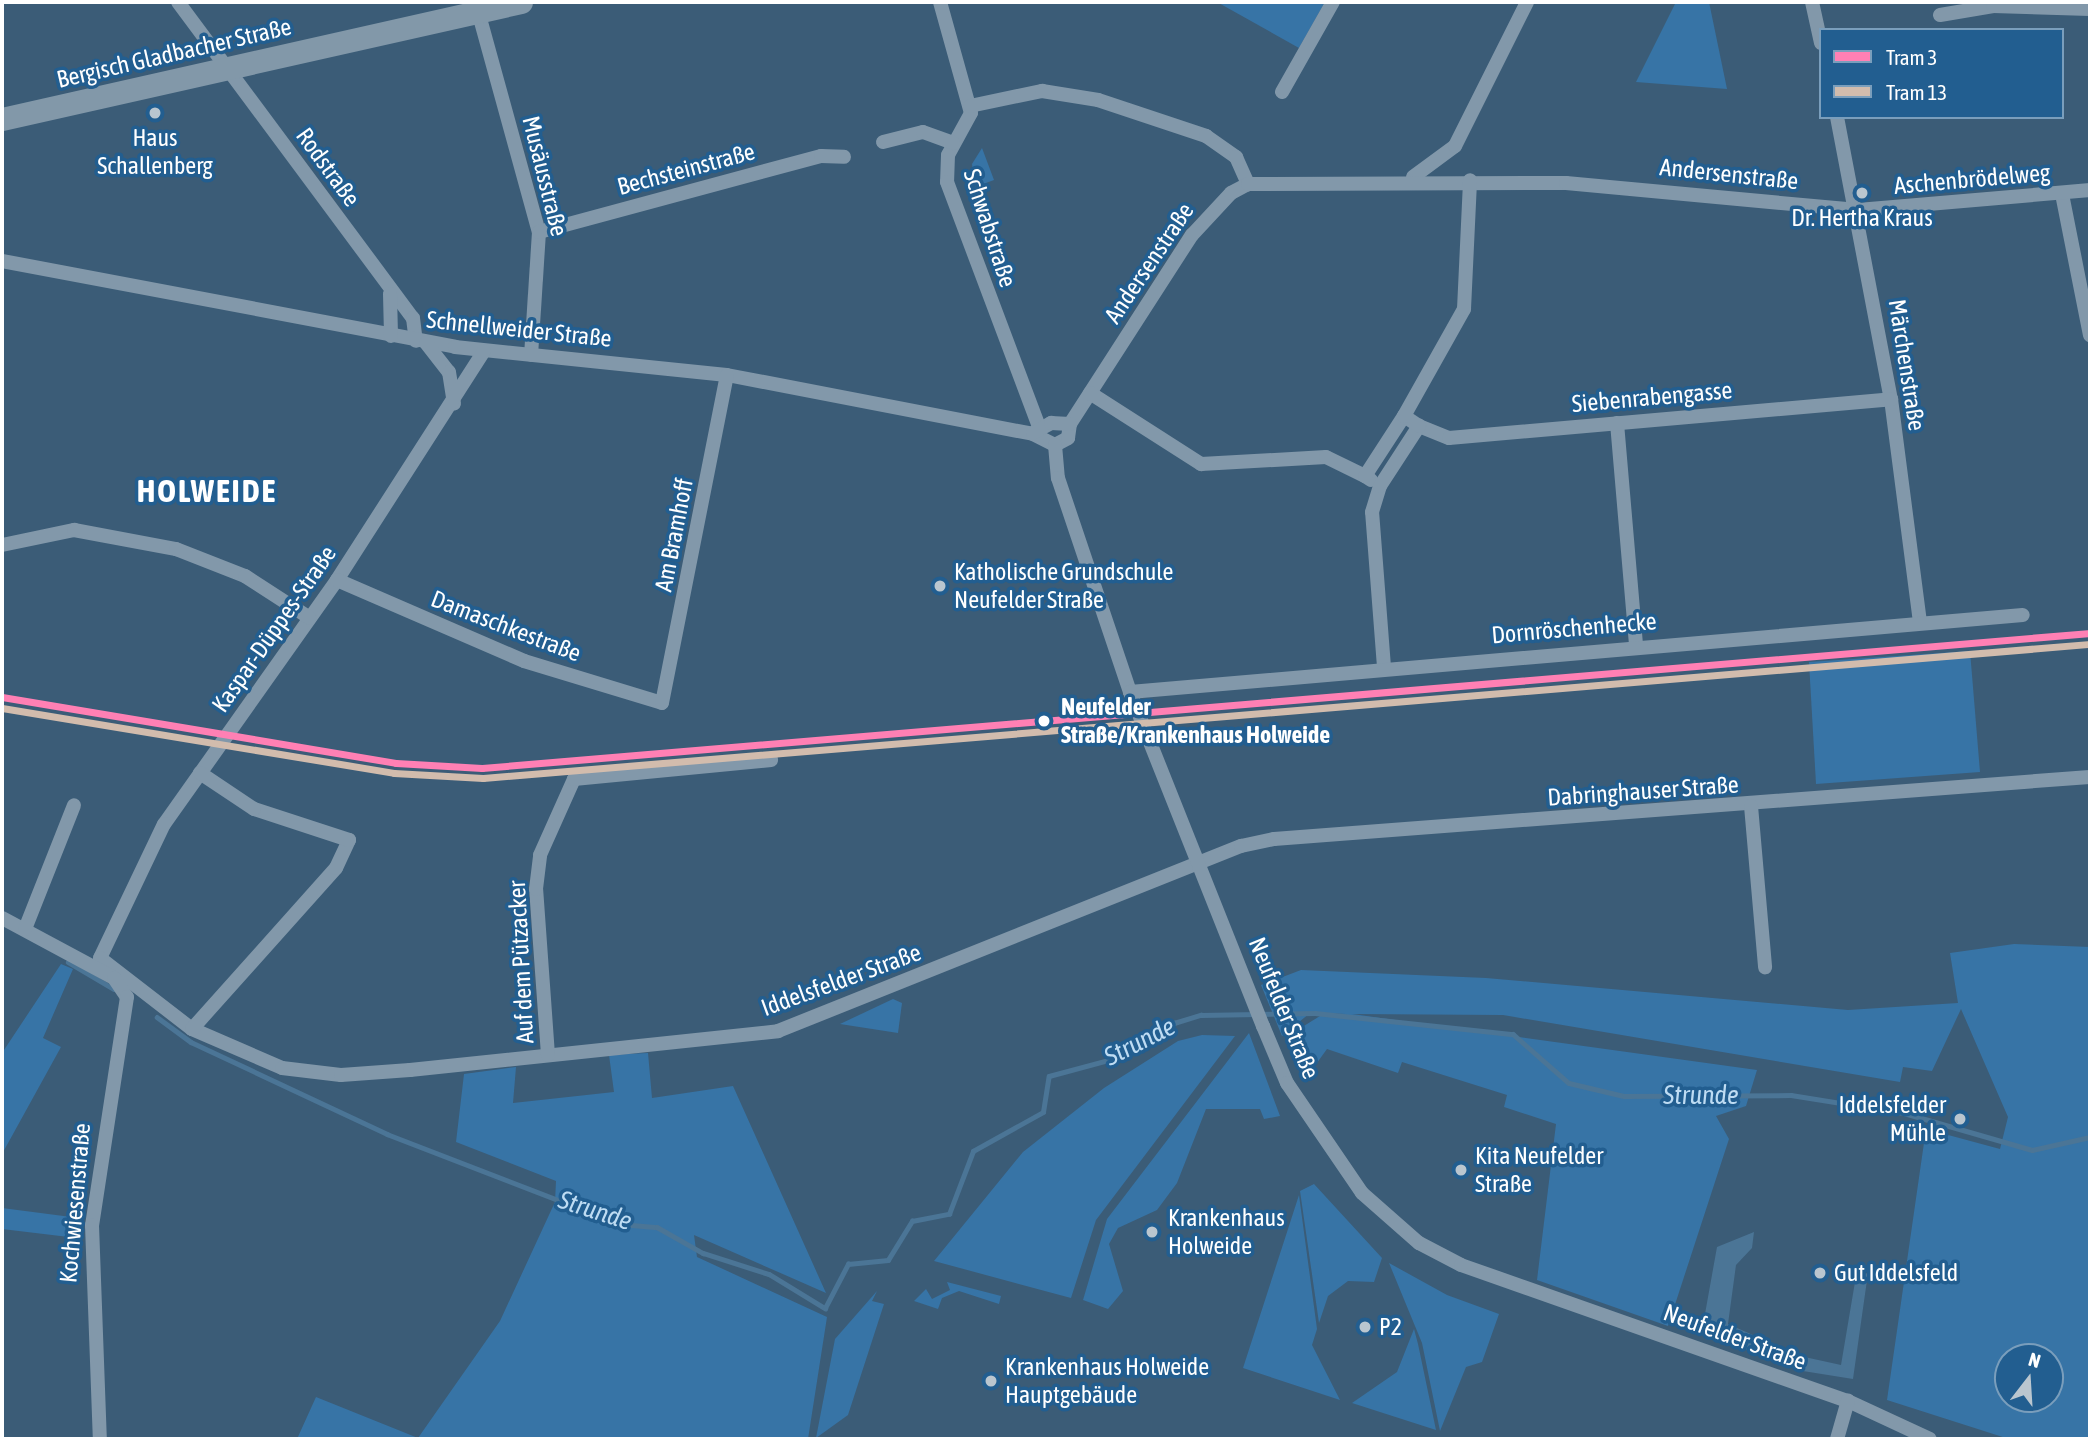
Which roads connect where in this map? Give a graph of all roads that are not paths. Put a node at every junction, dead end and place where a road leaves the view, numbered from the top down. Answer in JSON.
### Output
{"nodes":[{"id":1,"x":178,"y":2,"type":"edge"},
{"id":2,"x":521,"y":2,"type":"edge"},
{"id":3,"x":940,"y":2,"type":"edge"},
{"id":4,"x":1333,"y":2,"type":"edge"},
{"id":5,"x":1527,"y":2,"type":"edge"},
{"id":6,"x":1812,"y":2,"type":"edge"},
{"id":7,"x":2090,"y":9,"type":"edge"},
{"id":8,"x":478,"y":12,"type":"junction"},
{"id":9,"x":1940,"y":15,"type":"dead end"},
{"id":10,"x":1819,"y":34,"type":"edge"},
{"id":11,"x":228,"y":68,"type":"junction"},
{"id":12,"x":1282,"y":92,"type":"dead end"},
{"id":13,"x":970,"y":106,"type":"junction"},
{"id":14,"x":2,"y":119,"type":"edge"},
{"id":15,"x":1837,"y":119,"type":"edge"},
{"id":16,"x":883,"y":142,"type":"dead end"},
{"id":17,"x":953,"y":143,"type":"junction"},
{"id":18,"x":845,"y":157,"type":"dead end"},
{"id":19,"x":1445,"y":159,"type":"junction"},
{"id":20,"x":1405,"y":180,"type":"junction"},
{"id":21,"x":1470,"y":180,"type":"junction"},
{"id":22,"x":1248,"y":184,"type":"junction"},
{"id":23,"x":2090,"y":190,"type":"edge"},
{"id":24,"x":2062,"y":194,"type":"junction"},
{"id":25,"x":1858,"y":210,"type":"junction"},
{"id":26,"x":539,"y":232,"type":"junction"},
{"id":27,"x":2,"y":261,"type":"edge"},
{"id":28,"x":390,"y":293,"type":"junction"},
{"id":29,"x":2090,"y":335,"type":"edge"},
{"id":30,"x":391,"y":336,"type":"junction"},
{"id":31,"x":421,"y":342,"type":"junction"},
{"id":32,"x":484,"y":351,"type":"junction"},
{"id":33,"x":531,"y":355,"type":"junction"},
{"id":34,"x":727,"y":375,"type":"junction"},
{"id":35,"x":1090,"y":393,"type":"junction"},
{"id":36,"x":1891,"y":399,"type":"junction"},
{"id":37,"x":454,"y":404,"type":"junction"},
{"id":38,"x":1404,"y":416,"type":"junction"},
{"id":39,"x":1617,"y":423,"type":"junction"},
{"id":40,"x":1070,"y":424,"type":"junction"},
{"id":41,"x":1419,"y":426,"type":"junction"},
{"id":42,"x":1036,"y":430,"type":"junction"},
{"id":43,"x":1055,"y":445,"type":"junction"},
{"id":44,"x":1365,"y":476,"type":"junction"},
{"id":45,"x":1380,"y":486,"type":"junction"},
{"id":46,"x":2,"y":545,"type":"edge"},
{"id":47,"x":337,"y":580,"type":"junction"},
{"id":48,"x":2023,"y":615,"type":"dead end"},
{"id":49,"x":310,"y":618,"type":"junction"},
{"id":50,"x":1920,"y":623,"type":"junction"},
{"id":51,"x":1636,"y":646,"type":"junction"},
{"id":52,"x":1384,"y":667,"type":"junction"},
{"id":53,"x":1130,"y":691,"type":"junction"},
{"id":54,"x":662,"y":703,"type":"joint"},
{"id":55,"x":771,"y":760,"type":"dead end"},
{"id":56,"x":200,"y":773,"type":"junction"},
{"id":57,"x":2090,"y":777,"type":"edge"},
{"id":58,"x":74,"y":805,"type":"dead end"},
{"id":59,"x":1751,"y":806,"type":"junction"},
{"id":60,"x":1202,"y":862,"type":"junction"},
{"id":61,"x":2,"y":918,"type":"edge"},
{"id":62,"x":25,"y":929,"type":"junction"},
{"id":63,"x":100,"y":958,"type":"joint"},
{"id":64,"x":1765,"y":967,"type":"dead end"},
{"id":65,"x":192,"y":1029,"type":"junction"},
{"id":66,"x":548,"y":1055,"type":"junction"},
{"id":67,"x":1848,"y":1401,"type":"junction"},
{"id":68,"x":100,"y":1439,"type":"edge"},
{"id":69,"x":1837,"y":1439,"type":"edge"},
{"id":70,"x":1926,"y":1439,"type":"edge"}],
"edges":[{"from":1,"to":11,"type":"street","name":"Rodstraße"},
{"from":2,"to":8,"type":"main road","name":"Bergisch Gladbacher Straße"},
{"from":3,"to":13,"type":"street"},
{"from":4,"to":12,"type":"street"},
{"from":5,"to":19,"type":"street"},
{"from":6,"to":10,"type":"street"},
{"from":7,"to":9,"type":"street"},
{"from":8,"to":11,"type":"main road","name":"Bergisch Gladbacher Straße"},
{"from":8,"to":26,"type":"street","name":"Musäusstraße"},
{"from":11,"to":14,"type":"main road","name":"Bergisch Gladbacher Straße"},
{"from":11,"to":28,"type":"street","name":"Rodstraße"},
{"from":13,"to":17,"type":"street","name":"Schwabstraße"},
{"from":13,"to":22,"type":"street"},
{"from":15,"to":25,"type":"street","name":"Märchenstraße"},
{"from":16,"to":17,"type":"street"},
{"from":17,"to":42,"type":"street","name":"Schwabstraße"},
{"from":18,"to":26,"type":"street","name":"Bechsteinstraße"},
{"from":19,"to":20,"type":"street"},
{"from":19,"to":21,"type":"street"},
{"from":20,"to":21,"type":"street","name":"Andersenstraße"},
{"from":20,"to":22,"type":"street","name":"Andersenstraße"},
{"from":21,"to":25,"type":"street","name":"Andersenstraße"},
{"from":21,"to":38,"type":"street"},
{"from":22,"to":35,"type":"street","name":"Andersenstraße"},
{"from":23,"to":24,"type":"street","name":"Aschenbrödelweg"},
{"from":24,"to":25,"type":"street","name":"Aschenbrödelweg"},
{"from":24,"to":29,"type":"street"},
{"from":25,"to":36,"type":"street","name":"Märchenstraße"},
{"from":26,"to":33,"type":"street","name":"Musäusstraße"},
{"from":27,"to":30,"type":"street","name":"Schnellweider Straße"},
{"from":28,"to":30,"type":"street"},
{"from":28,"to":31,"type":"street","name":"Rodstraße"},
{"from":30,"to":31,"type":"street","name":"Schnellweider Straße"},
{"from":31,"to":32,"type":"street","name":"Schnellweider Straße"},
{"from":31,"to":37,"type":"street"},
{"from":32,"to":33,"type":"street","name":"Schnellweider Straße"},
{"from":32,"to":37,"type":"street","name":"Kaspar-Düppes-Straße"},
{"from":33,"to":34,"type":"street","name":"Schnellweider Straße"},
{"from":34,"to":42,"type":"street","name":"Schnellweider Straße"},
{"from":34,"to":54,"type":"street","name":"Am Bramhoff"},
{"from":35,"to":40,"type":"street","name":"Andersenstraße"},
{"from":35,"to":44,"type":"street"},
{"from":36,"to":39,"type":"street","name":"Siebenrabengasse"},
{"from":36,"to":50,"type":"street","name":"Märchenstraße"},
{"from":37,"to":47,"type":"street","name":"Kaspar-Düppes-Straße"},
{"from":38,"to":41,"type":"street","name":"Siebenrabengasse"},
{"from":38,"to":44,"type":"street"},
{"from":39,"to":41,"type":"street","name":"Siebenrabengasse"},
{"from":39,"to":51,"type":"street"},
{"from":40,"to":42,"type":"street"},
{"from":40,"to":43,"type":"street","name":"Andersenstraße"},
{"from":41,"to":45,"type":"street"},
{"from":42,"to":43,"type":"street"},
{"from":43,"to":53,"type":"street","name":"Neufelder Straße"},
{"from":44,"to":45,"type":"street"},
{"from":45,"to":52,"type":"street"},
{"from":46,"to":49,"type":"street"},
{"from":47,"to":49,"type":"street","name":"Kaspar-Düppes-Straße"},
{"from":47,"to":54,"type":"street","name":"Damaschkestraße"},
{"from":48,"to":50,"type":"street","name":"Dornröschenhecke"},
{"from":49,"to":56,"type":"street","name":"Kaspar-Düppes-Straße"},
{"from":50,"to":51,"type":"street","name":"Dornröschenhecke"},
{"from":51,"to":52,"type":"street","name":"Dornröschenhecke"},
{"from":52,"to":53,"type":"street","name":"Dornröschenhecke"},
{"from":53,"to":60,"type":"street","name":"Neufelder Straße"},
{"from":55,"to":66,"type":"street","name":"Auf dem Pützacker"},
{"from":56,"to":63,"type":"street","name":"Kaspar-Düppes-Straße"},
{"from":56,"to":65,"type":"street"},
{"from":57,"to":59,"type":"street","name":"Dabringhauser Straße"},
{"from":58,"to":62,"type":"street"},
{"from":59,"to":60,"type":"street","name":"Dabringhauser Straße"},
{"from":59,"to":64,"type":"street"},
{"from":60,"to":66,"type":"street","name":"Iddelsfelder Straße"},
{"from":60,"to":67,"type":"street","name":"Neufelder Straße"},
{"from":61,"to":62,"type":"street"},
{"from":62,"to":68,"type":"street","name":"Kochwiesenstraße"},
{"from":63,"to":65,"type":"street","name":"Iddelsfelder Straße"},
{"from":65,"to":66,"type":"street","name":"Iddelsfelder Straße"},
{"from":67,"to":69,"type":"street"},
{"from":67,"to":70,"type":"street","name":"Neufelder Straße"}]}
